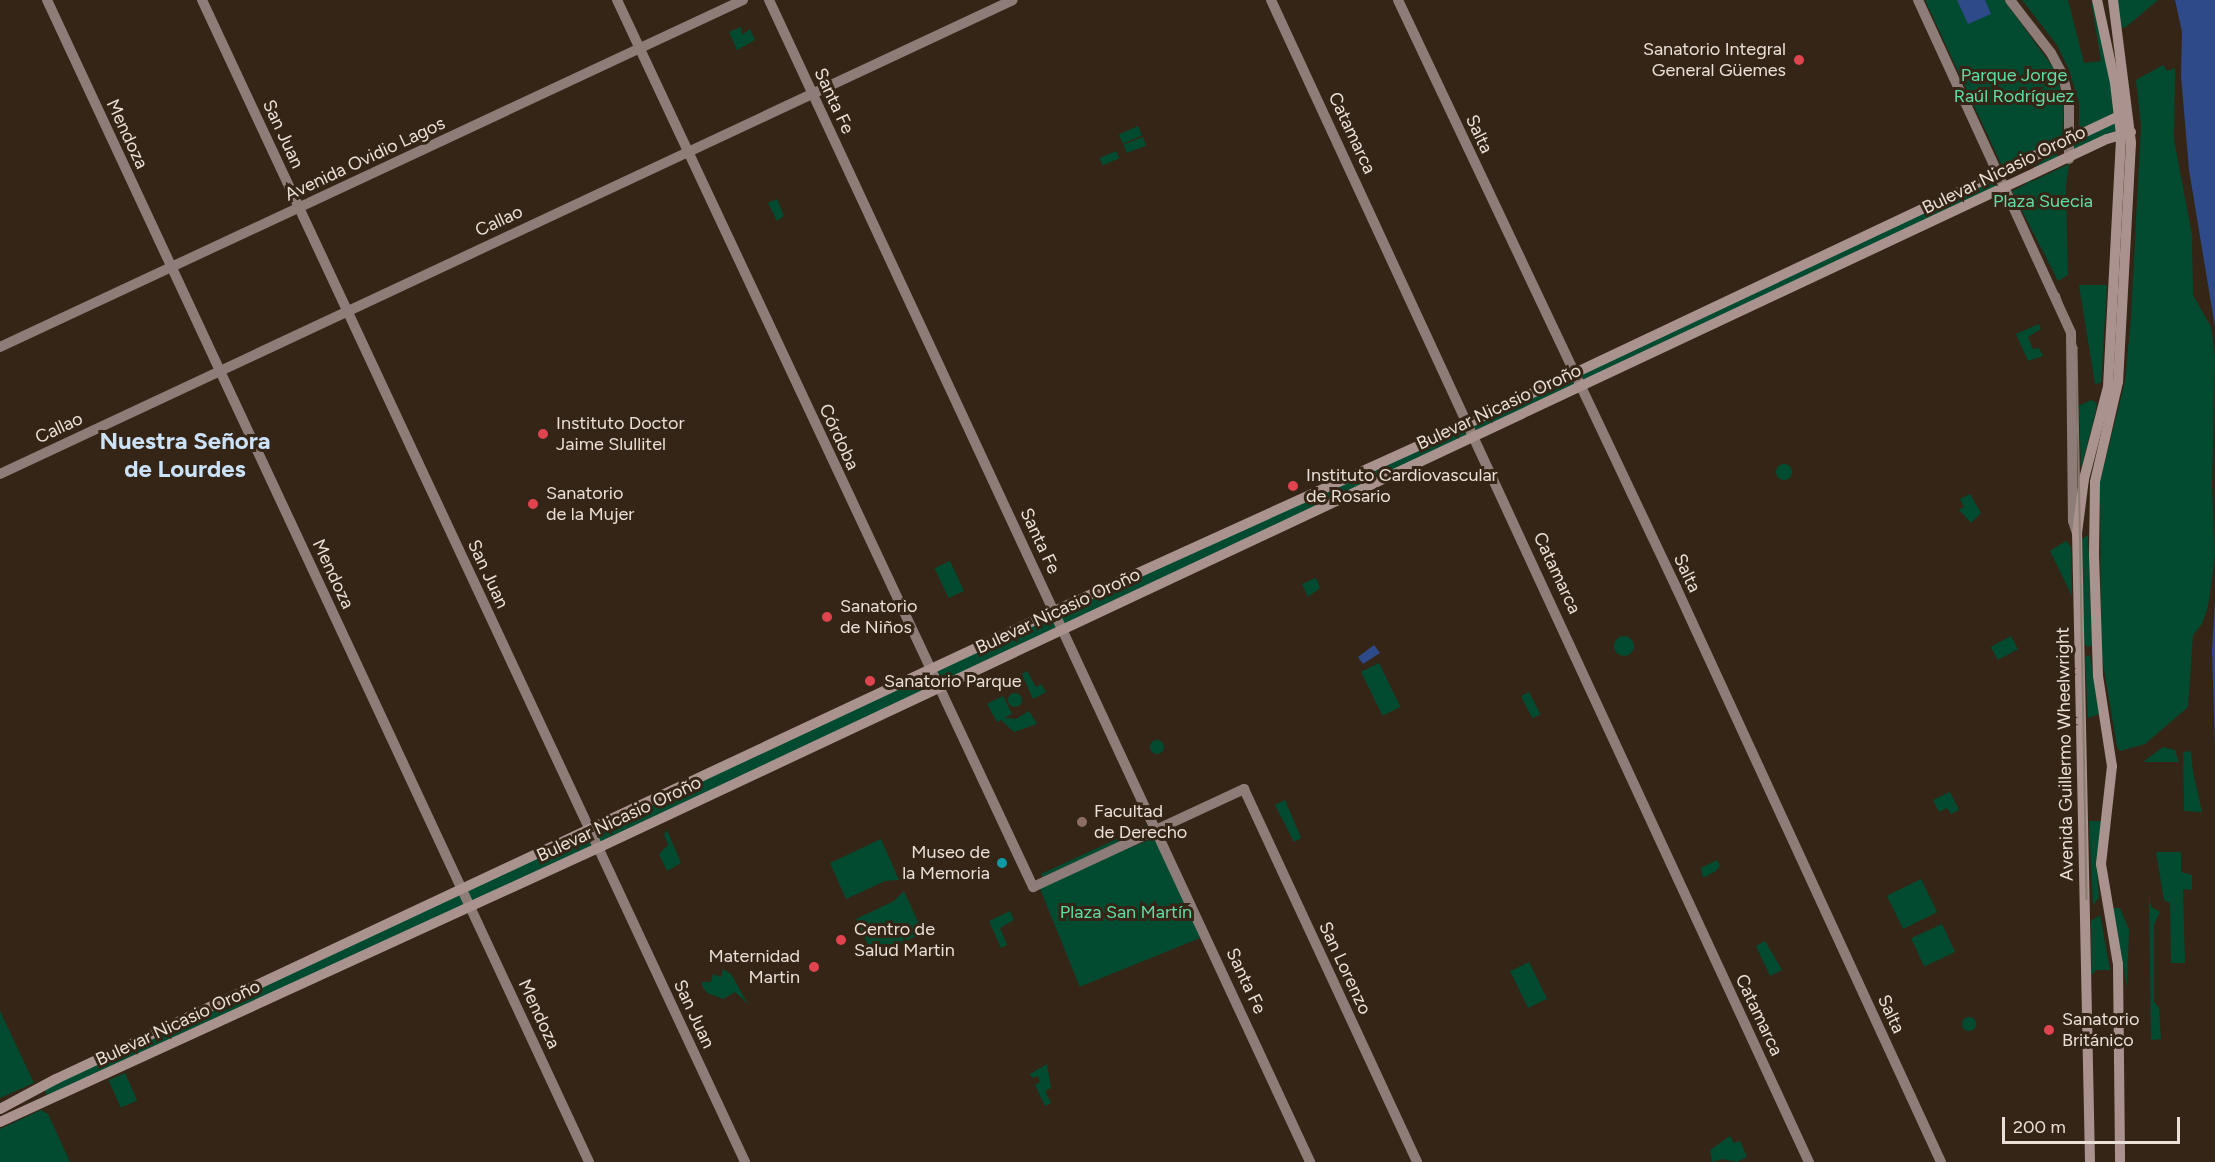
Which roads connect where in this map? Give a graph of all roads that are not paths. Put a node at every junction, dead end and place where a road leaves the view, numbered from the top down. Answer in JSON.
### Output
{"nodes":[{"id":1,"x":47,"y":0,"type":"edge"},
{"id":2,"x":202,"y":0,"type":"edge"},
{"id":3,"x":617,"y":0,"type":"edge"},
{"id":4,"x":743,"y":0,"type":"edge"},
{"id":5,"x":769,"y":0,"type":"edge"},
{"id":6,"x":1013,"y":0,"type":"edge"},
{"id":7,"x":1271,"y":0,"type":"edge"},
{"id":8,"x":1398,"y":0,"type":"edge"},
{"id":9,"x":1918,"y":0,"type":"edge"},
{"id":10,"x":2010,"y":0,"type":"edge"},
{"id":11,"x":2097,"y":0,"type":"edge"},
{"id":12,"x":2113,"y":0,"type":"edge"},
{"id":13,"x":640,"y":48,"type":"junction"},
{"id":14,"x":2120,"y":83,"type":"junction"},
{"id":15,"x":813,"y":94,"type":"junction"},
{"id":16,"x":2119,"y":116,"type":"junction"},
{"id":17,"x":2126,"y":134,"type":"junction"},
{"id":18,"x":2069,"y":140,"type":"junction"},
{"id":19,"x":688,"y":151,"type":"junction"},
{"id":20,"x":2069,"y":159,"type":"junction"},
{"id":21,"x":1998,"y":173,"type":"junction"},
{"id":22,"x":2006,"y":189,"type":"junction"},
{"id":23,"x":299,"y":208,"type":"junction"},
{"id":24,"x":172,"y":267,"type":"junction"},
{"id":25,"x":347,"y":311,"type":"junction"},
{"id":26,"x":0,"y":347,"type":"edge"},
{"id":27,"x":220,"y":371,"type":"junction"},
{"id":28,"x":1575,"y":371,"type":"junction"},
{"id":29,"x":1582,"y":387,"type":"junction"},
{"id":30,"x":1469,"y":423,"type":"junction"},
{"id":31,"x":1476,"y":437,"type":"junction"},
{"id":32,"x":0,"y":474,"type":"edge"},
{"id":33,"x":2077,"y":533,"type":"junction"},
{"id":34,"x":1055,"y":611,"type":"junction"},
{"id":35,"x":1062,"y":627,"type":"junction"},
{"id":36,"x":930,"y":671,"type":"junction"},
{"id":37,"x":938,"y":686,"type":"junction"},
{"id":38,"x":1157,"y":830,"type":"junction"},
{"id":39,"x":590,"y":831,"type":"junction"},
{"id":40,"x":598,"y":848,"type":"junction"},
{"id":41,"x":462,"y":890,"type":"junction"},
{"id":42,"x":470,"y":907,"type":"junction"},
{"id":43,"x":0,"y":1109,"type":"edge"},
{"id":44,"x":0,"y":1122,"type":"edge"},
{"id":45,"x":590,"y":1162,"type":"edge"},
{"id":46,"x":745,"y":1162,"type":"edge"},
{"id":47,"x":1310,"y":1162,"type":"edge"},
{"id":48,"x":1417,"y":1162,"type":"edge"},
{"id":49,"x":1809,"y":1162,"type":"edge"},
{"id":50,"x":1941,"y":1162,"type":"edge"},
{"id":51,"x":2090,"y":1162,"type":"edge"},
{"id":52,"x":2120,"y":1162,"type":"edge"}],
"edges":[{"from":1,"to":24,"type":"main road","name":"Mendoza"},
{"from":2,"to":23,"type":"main road","name":"San Juan"},
{"from":3,"to":13,"type":"main road","name":"Córdoba"},
{"from":4,"to":13,"type":"main road","name":"Avenida Ovidio Lagos"},
{"from":5,"to":15,"type":"main road","name":"Santa Fe"},
{"from":6,"to":15,"type":"main road","name":"Callao"},
{"from":7,"to":30,"type":"main road","name":"Catamarca"},
{"from":8,"to":28,"type":"main road","name":"Salta"},
{"from":9,"to":21,"type":"main road","name":"Avenida Guillermo Wheelwright"},
{"from":10,"to":18,"type":"main road"},
{"from":11,"to":14,"type":"main road"},
{"from":12,"to":14,"type":"main road"},
{"from":13,"to":19,"type":"main road","name":"Córdoba"},
{"from":13,"to":23,"type":"main road","name":"Avenida Ovidio Lagos"},
{"from":14,"to":16,"type":"main road"},
{"from":14,"to":17,"type":"main road"},
{"from":15,"to":19,"type":"main road","name":"Callao"},
{"from":15,"to":34,"type":"main road","name":"Santa Fe"},
{"from":16,"to":17,"type":"main road"},
{"from":16,"to":18,"type":"main road","name":"Bulevar Nicasio Oroño"},
{"from":17,"to":20,"type":"main road","name":"Bulevar Nicasio Oroño"},
{"from":17,"to":33,"type":"main road"},
{"from":17,"to":52,"type":"main road"},
{"from":18,"to":20,"type":"main road"},
{"from":18,"to":21,"type":"main road","name":"Bulevar Nicasio Oroño"},
{"from":19,"to":25,"type":"main road","name":"Callao"},
{"from":19,"to":36,"type":"main road","name":"Córdoba"},
{"from":20,"to":22,"type":"main road","name":"Bulevar Nicasio Oroño"},
{"from":21,"to":22,"type":"main road","name":"Avenida Guillermo Wheelwright"},
{"from":21,"to":28,"type":"main road","name":"Bulevar Nicasio Oroño"},
{"from":22,"to":29,"type":"main road","name":"Bulevar Nicasio Oroño"},
{"from":22,"to":33,"type":"main road","name":"Avenida Guillermo Wheelwright"},
{"from":23,"to":24,"type":"main road","name":"Avenida Ovidio Lagos"},
{"from":23,"to":25,"type":"main road","name":"San Juan"},
{"from":24,"to":26,"type":"main road","name":"Avenida Ovidio Lagos"},
{"from":24,"to":27,"type":"main road","name":"Mendoza"},
{"from":25,"to":27,"type":"main road","name":"Callao"},
{"from":25,"to":39,"type":"main road","name":"San Juan"},
{"from":27,"to":32,"type":"main road","name":"Callao"},
{"from":27,"to":41,"type":"main road","name":"Mendoza"},
{"from":28,"to":29,"type":"main road","name":"Salta"},
{"from":28,"to":30,"type":"main road","name":"Bulevar Nicasio Oroño"},
{"from":29,"to":31,"type":"main road","name":"Bulevar Nicasio Oroño"},
{"from":29,"to":50,"type":"main road","name":"Salta"},
{"from":30,"to":31,"type":"main road","name":"Catamarca"},
{"from":30,"to":34,"type":"main road","name":"Bulevar Nicasio Oroño"},
{"from":31,"to":35,"type":"main road","name":"Bulevar Nicasio Oroño"},
{"from":31,"to":49,"type":"main road","name":"Catamarca"},
{"from":33,"to":51,"type":"main road","name":"Avenida Guillermo Wheelwright"},
{"from":34,"to":35,"type":"main road","name":"Santa Fe"},
{"from":34,"to":36,"type":"main road","name":"Bulevar Nicasio Oroño"},
{"from":35,"to":37,"type":"main road","name":"Bulevar Nicasio Oroño"},
{"from":35,"to":38,"type":"main road","name":"Santa Fe"},
{"from":36,"to":37,"type":"main road","name":"Córdoba"},
{"from":36,"to":39,"type":"main road","name":"Bulevar Nicasio Oroño"},
{"from":37,"to":38,"type":"main road","name":"Córdoba"},
{"from":37,"to":40,"type":"main road","name":"Bulevar Nicasio Oroño"},
{"from":38,"to":47,"type":"main road","name":"Santa Fe"},
{"from":38,"to":48,"type":"main road","name":"San Lorenzo"},
{"from":39,"to":40,"type":"main road","name":"San Juan"},
{"from":39,"to":41,"type":"main road","name":"Bulevar Nicasio Oroño"},
{"from":40,"to":42,"type":"main road","name":"Bulevar Nicasio Oroño"},
{"from":40,"to":46,"type":"main road","name":"San Juan"},
{"from":41,"to":42,"type":"main road","name":"Mendoza"},
{"from":41,"to":43,"type":"main road","name":"Bulevar Nicasio Oroño"},
{"from":42,"to":44,"type":"main road","name":"Bulevar Nicasio Oroño"},
{"from":42,"to":45,"type":"main road","name":"Mendoza"}]}
